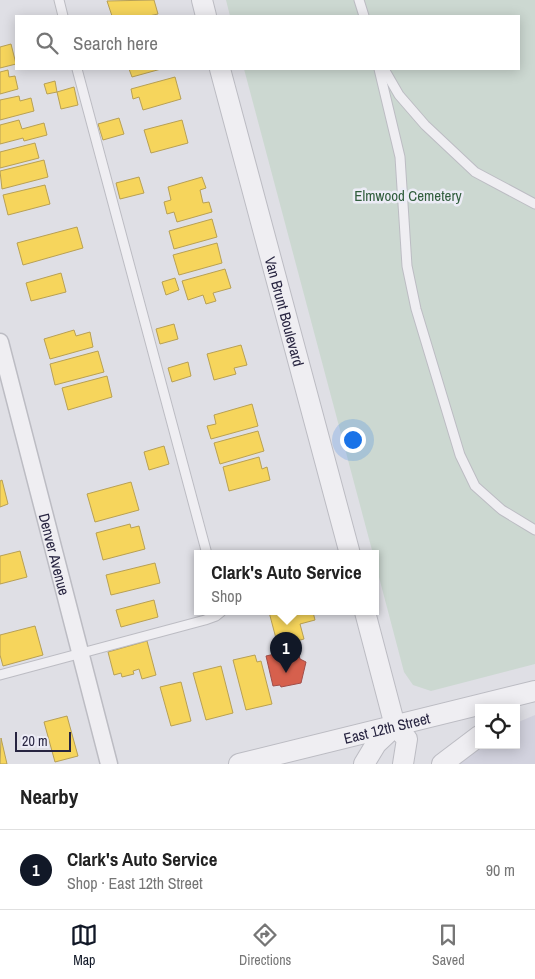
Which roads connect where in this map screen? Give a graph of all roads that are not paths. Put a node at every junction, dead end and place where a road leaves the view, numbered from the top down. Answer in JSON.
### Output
{"nodes":[{"id":1,"x":59,"y":0,"type":"edge"},
{"id":2,"x":202,"y":0,"type":"edge"},
{"id":3,"x":359,"y":0,"type":"edge"},
{"id":4,"x":63,"y":15,"type":"edge"},
{"id":5,"x":206,"y":15,"type":"edge"},
{"id":6,"x":364,"y":15,"type":"edge"},
{"id":7,"x":77,"y":70,"type":"edge"},
{"id":8,"x":220,"y":70,"type":"edge"},
{"id":9,"x":379,"y":70,"type":"edge"},
{"id":10,"x":385,"y":70,"type":"edge"},
{"id":11,"x":535,"y":204,"type":"edge"},
{"id":12,"x":0,"y":342,"type":"edge"},
{"id":13,"x":535,"y":530,"type":"edge"},
{"id":14,"x":206,"y":550,"type":"edge"},
{"id":15,"x":349,"y":550,"type":"edge"},
{"id":16,"x":217,"y":615,"type":"edge"},
{"id":17,"x":366,"y":615,"type":"edge"},
{"id":18,"x":81,"y":654,"type":"junction"},
{"id":19,"x":0,"y":675,"type":"edge"},
{"id":20,"x":535,"y":691,"type":"edge"},
{"id":21,"x":535,"y":696,"type":"edge"},
{"id":22,"x":520,"y":706,"type":"edge"},
{"id":23,"x":395,"y":726,"type":"junction"},
{"id":24,"x":475,"y":739,"type":"edge"},
{"id":25,"x":110,"y":764,"type":"edge"},
{"id":26,"x":239,"y":764,"type":"edge"},
{"id":27,"x":364,"y":764,"type":"edge"},
{"id":28,"x":402,"y":764,"type":"edge"},
{"id":29,"x":442,"y":764,"type":"edge"}],
"edges":[{"from":1,"to":4,"type":"lane"},
{"from":2,"to":5,"type":"street"},
{"from":3,"to":6,"type":"lane"},
{"from":7,"to":14,"type":"lane"},
{"from":8,"to":15,"type":"street","name":"Van Brunt Boulevard"},
{"from":9,"to":13,"type":"lane"},
{"from":10,"to":11,"type":"lane"},
{"from":12,"to":18,"type":"street","name":"Denver Avenue"},
{"from":16,"to":18,"type":"lane"},
{"from":17,"to":23,"type":"street"},
{"from":18,"to":19,"type":"lane"},
{"from":18,"to":25,"type":"street","name":"Denver Avenue"},
{"from":20,"to":23,"type":"street","name":"East 12th Street"},
{"from":21,"to":22,"type":"street"},
{"from":23,"to":26,"type":"street","name":"East 12th Street"},
{"from":23,"to":27,"type":"street"},
{"from":23,"to":28,"type":"street"},
{"from":24,"to":29,"type":"street"}]}
